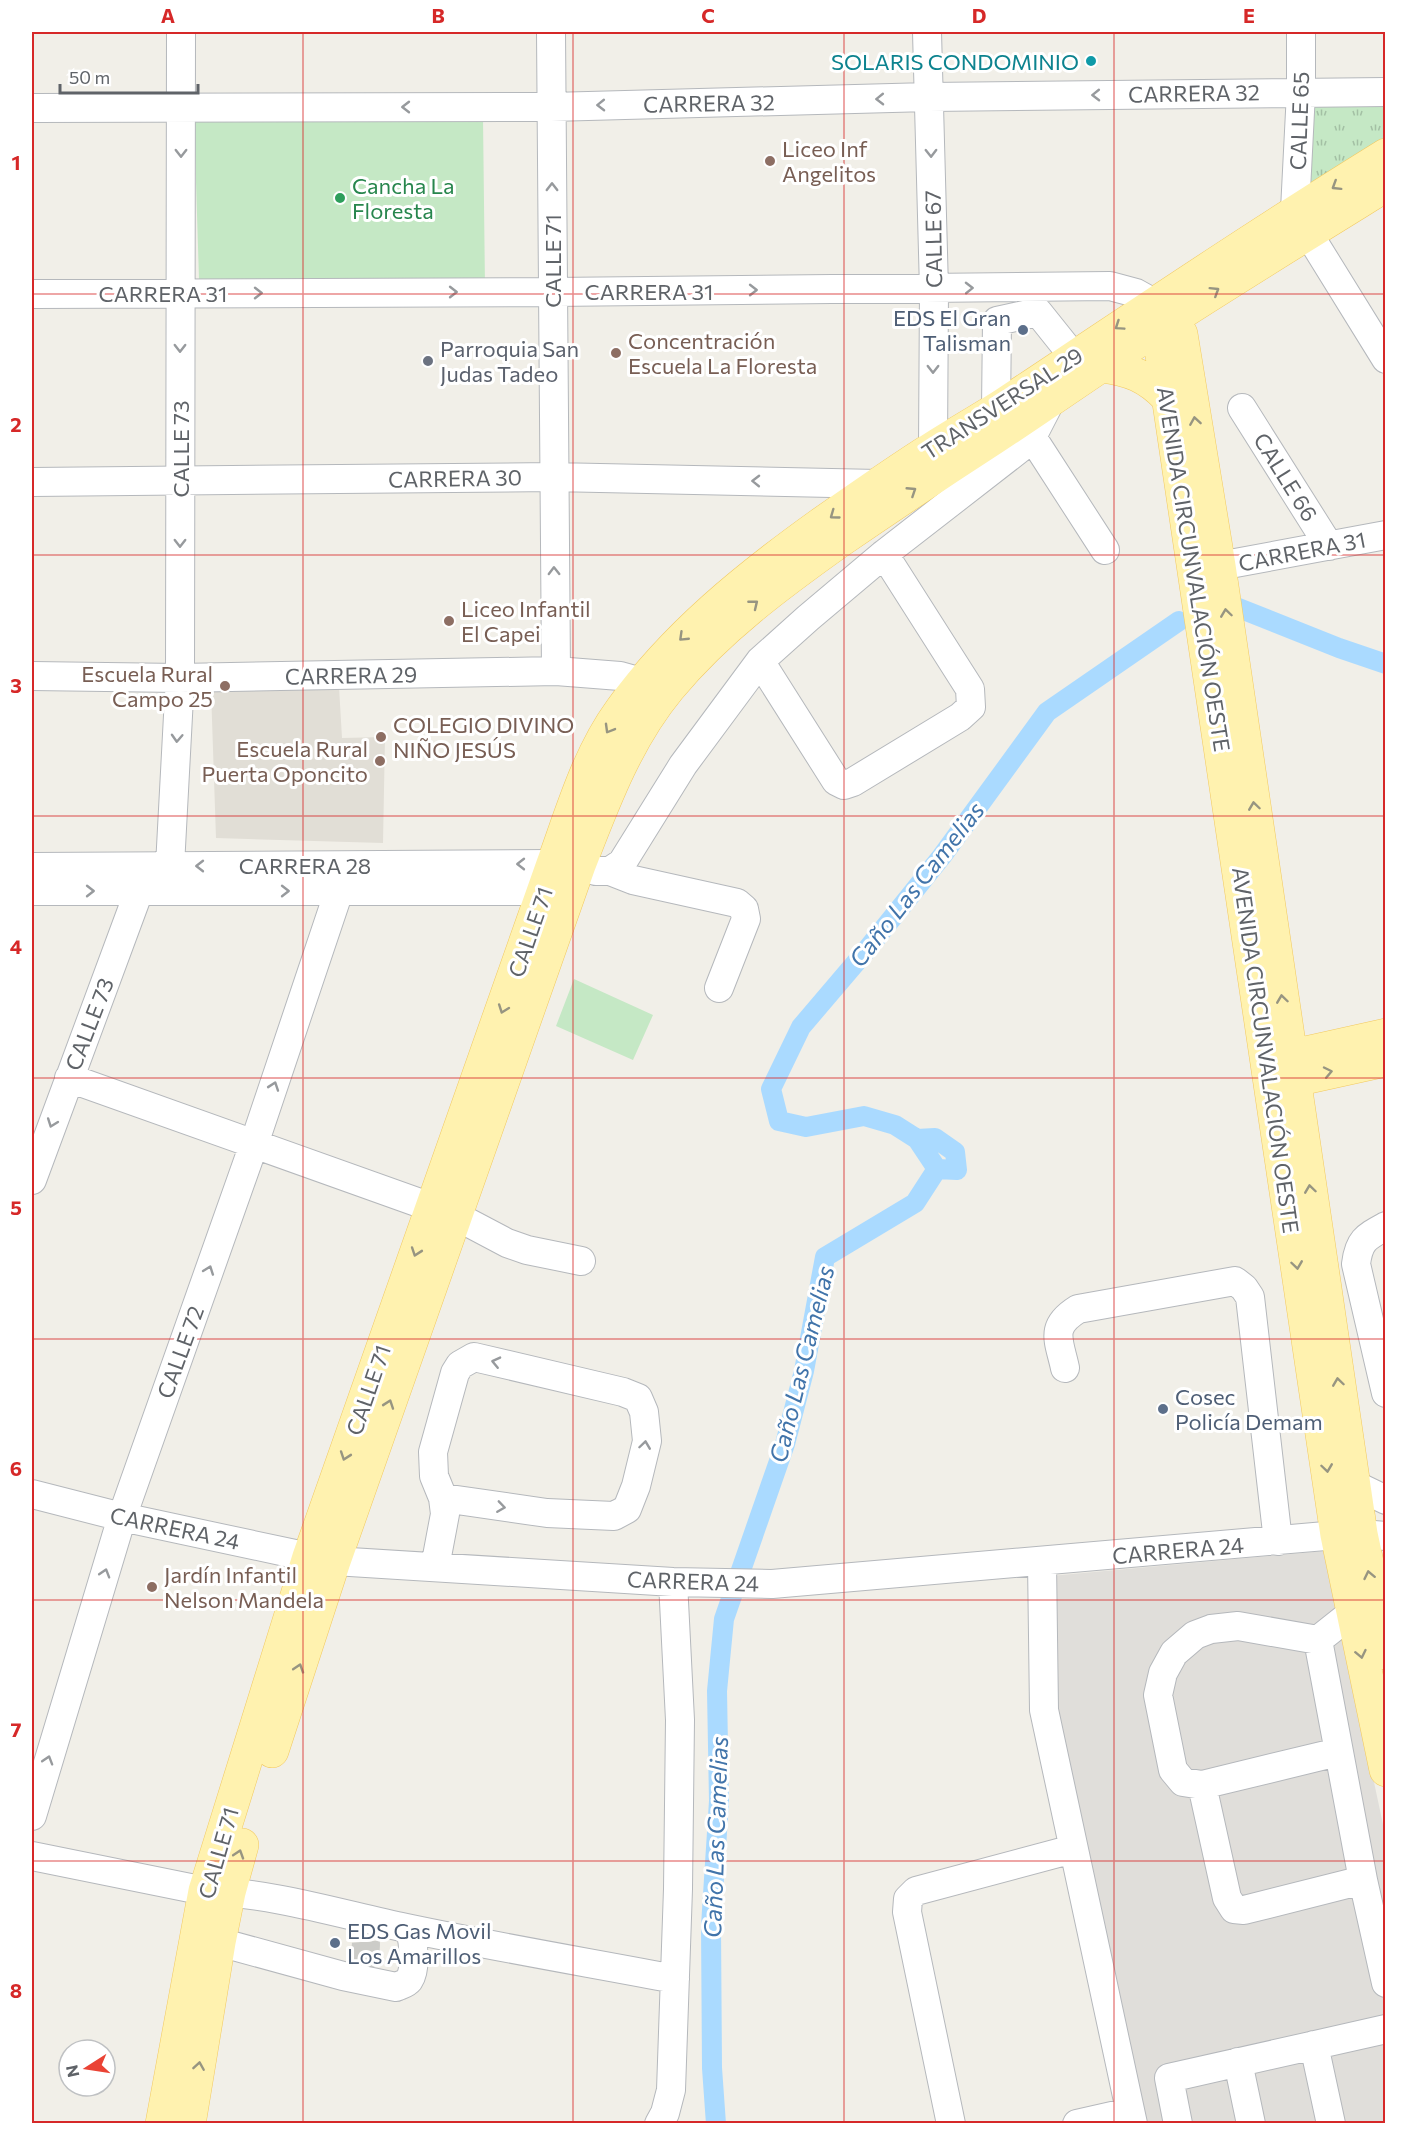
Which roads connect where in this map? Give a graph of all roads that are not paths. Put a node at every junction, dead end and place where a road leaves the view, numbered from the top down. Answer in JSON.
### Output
{"nodes":[{"id":1,"x":181,"y":32,"type":"edge"},
{"id":2,"x":551,"y":32,"type":"edge"},
{"id":3,"x":927,"y":32,"type":"edge"},
{"id":4,"x":1300,"y":32,"type":"edge"},
{"id":5,"x":1300,"y":92,"type":"junction"},
{"id":6,"x":1386,"y":92,"type":"edge"},
{"id":7,"x":929,"y":97,"type":"junction"},
{"id":8,"x":181,"y":107,"type":"junction"},
{"id":9,"x":551,"y":107,"type":"junction"},
{"id":10,"x":32,"y":108,"type":"edge"},
{"id":11,"x":1386,"y":155,"type":"edge"},
{"id":12,"x":1386,"y":185,"type":"edge"},
{"id":13,"x":1302,"y":222,"type":"junction"},
{"id":14,"x":934,"y":289,"type":"junction"},
{"id":15,"x":552,"y":292,"type":"junction"},
{"id":16,"x":180,"y":293,"type":"junction"},
{"id":17,"x":32,"y":294,"type":"edge"},
{"id":18,"x":1166,"y":309,"type":"junction"},
{"id":19,"x":1386,"y":359,"type":"edge"},
{"id":20,"x":1088,"y":366,"type":"junction"},
{"id":21,"x":1167,"y":397,"type":"junction"},
{"id":22,"x":1050,"y":402,"type":"junction"},
{"id":23,"x":1242,"y":408,"type":"dead end"},
{"id":24,"x":996,"y":409,"type":"junction"},
{"id":25,"x":1032,"y":437,"type":"junction"},
{"id":26,"x":933,"y":447,"type":"junction"},
{"id":27,"x":553,"y":477,"type":"junction"},
{"id":28,"x":180,"y":481,"type":"junction"},
{"id":29,"x":32,"y":482,"type":"edge"},
{"id":30,"x":878,"y":484,"type":"junction"},
{"id":31,"x":1386,"y":535,"type":"edge"},
{"id":32,"x":1329,"y":546,"type":"junction"},
{"id":33,"x":1105,"y":550,"type":"dead end"},
{"id":34,"x":884,"y":554,"type":"junction"},
{"id":35,"x":1219,"y":566,"type":"junction"},
{"id":36,"x":760,"y":662,"type":"junction"},
{"id":37,"x":556,"y":671,"type":"junction"},
{"id":38,"x":32,"y":675,"type":"edge"},
{"id":39,"x":180,"y":678,"type":"junction"},
{"id":40,"x":655,"y":685,"type":"junction"},
{"id":41,"x":32,"y":867,"type":"edge"},
{"id":42,"x":572,"y":876,"type":"junction"},
{"id":43,"x":155,"y":879,"type":"junction"},
{"id":44,"x":32,"y":891,"type":"edge"},
{"id":45,"x":339,"y":891,"type":"junction"},
{"id":46,"x":719,"y":988,"type":"dead end"},
{"id":47,"x":1386,"y":1035,"type":"edge"},
{"id":48,"x":1386,"y":1060,"type":"edge"},
{"id":49,"x":1281,"y":1071,"type":"junction"},
{"id":50,"x":69,"y":1078,"type":"junction"},
{"id":51,"x":254,"y":1144,"type":"junction"},
{"id":52,"x":32,"y":1180,"type":"edge"},
{"id":53,"x":444,"y":1212,"type":"junction"},
{"id":54,"x":1386,"y":1226,"type":"edge"},
{"id":55,"x":581,"y":1261,"type":"dead end"},
{"id":56,"x":1065,"y":1368,"type":"dead end"},
{"id":57,"x":1385,"y":1384,"type":"edge"},
{"id":58,"x":1353,"y":1484,"type":"junction"},
{"id":59,"x":32,"y":1494,"type":"edge"},
{"id":60,"x":443,"y":1498,"type":"junction"},
{"id":61,"x":1386,"y":1500,"type":"edge"},
{"id":62,"x":122,"y":1517,"type":"junction"},
{"id":63,"x":1361,"y":1535,"type":"edge"},
{"id":64,"x":1278,"y":1541,"type":"junction"},
{"id":65,"x":321,"y":1559,"type":"junction"},
{"id":66,"x":1042,"y":1562,"type":"junction"},
{"id":67,"x":435,"y":1567,"type":"junction"},
{"id":68,"x":673,"y":1581,"type":"junction"},
{"id":69,"x":1352,"y":1613,"type":"junction"},
{"id":70,"x":1384,"y":1637,"type":"edge"},
{"id":71,"x":1318,"y":1640,"type":"junction"},
{"id":72,"x":1338,"y":1752,"type":"junction"},
{"id":73,"x":1386,"y":1770,"type":"edge"},
{"id":74,"x":1202,"y":1785,"type":"junction"},
{"id":75,"x":32,"y":1816,"type":"edge"},
{"id":76,"x":1073,"y":1849,"type":"junction"},
{"id":77,"x":32,"y":1856,"type":"edge"},
{"id":78,"x":1363,"y":1880,"type":"junction"},
{"id":79,"x":217,"y":1891,"type":"junction"},
{"id":80,"x":410,"y":1929,"type":"junction"},
{"id":81,"x":219,"y":1942,"type":"junction"},
{"id":82,"x":675,"y":1979,"type":"junction"},
{"id":83,"x":1386,"y":1983,"type":"edge"},
{"id":84,"x":1386,"y":2029,"type":"edge"},
{"id":85,"x":1314,"y":2045,"type":"junction"},
{"id":86,"x":1238,"y":2062,"type":"junction"},
{"id":87,"x":1132,"y":2118,"type":"edge"},
{"id":88,"x":162,"y":2124,"type":"edge"},
{"id":89,"x":189,"y":2124,"type":"edge"},
{"id":90,"x":659,"y":2124,"type":"edge"},
{"id":91,"x":951,"y":2124,"type":"edge"},
{"id":92,"x":1077,"y":2124,"type":"edge"},
{"id":93,"x":1178,"y":2124,"type":"edge"},
{"id":94,"x":1251,"y":2124,"type":"edge"},
{"id":95,"x":1331,"y":2124,"type":"edge"}],
"edges":[{"from":1,"to":8,"type":"street","name":"CALLE 73"},
{"from":2,"to":9,"type":"street","name":"CALLE 71"},
{"from":3,"to":7,"type":"street","name":"CALLE 67"},
{"from":4,"to":5,"type":"street","name":"CALLE 65"},
{"from":5,"to":6,"type":"street","name":"CARRERA 32"},
{"from":5,"to":7,"type":"street","name":"CARRERA 32","one_way":true},
{"from":5,"to":13,"type":"street","name":"CALLE 65"},
{"from":7,"to":9,"type":"street","name":"CARRERA 32","one_way":true},
{"from":7,"to":14,"type":"street","name":"CALLE 67","one_way":true},
{"from":9,"to":8,"type":"street","name":"CARRERA 32","one_way":true},
{"from":8,"to":10,"type":"street","name":"CARRERA 32"},
{"from":8,"to":16,"type":"street","name":"CALLE 73","one_way":true},
{"from":15,"to":9,"type":"street","name":"CALLE 71","one_way":true},
{"from":11,"to":13,"type":"main road","name":"TRANSVERSAL 29","one_way":true},
{"from":12,"to":13,"type":"main road","name":"TRANSVERSAL 29"},
{"from":13,"to":18,"type":"main road","name":"TRANSVERSAL 29"},
{"from":13,"to":19,"type":"street"},
{"from":15,"to":14,"type":"street","name":"CARRERA 31","one_way":true},
{"from":14,"to":18,"type":"street","name":"CARRERA 31","one_way":true},
{"from":14,"to":26,"type":"street","name":"CALLE 67","one_way":true},
{"from":16,"to":15,"type":"street","name":"CARRERA 31","one_way":true},
{"from":15,"to":27,"type":"street","name":"CALLE 71"},
{"from":16,"to":17,"type":"street","name":"CARRERA 31"},
{"from":16,"to":28,"type":"street","name":"CALLE 73","one_way":true},
{"from":18,"to":20,"type":"main road","name":"TRANSVERSAL 29"},
{"from":18,"to":21,"type":"main road","name":"AVENIDA CIRCUNVALACIÓN OESTE"},
{"from":35,"to":18,"type":"main road","name":"AVENIDA CIRCUNVALACIÓN OESTE","one_way":true},
{"from":20,"to":21,"type":"main road"},
{"from":20,"to":22,"type":"main road","name":"TRANSVERSAL 29"},
{"from":20,"to":24,"type":"main road","name":"TRANSVERSAL 29"},
{"from":20,"to":24,"type":"street"},
{"from":21,"to":49,"type":"main road","name":"AVENIDA CIRCUNVALACIÓN OESTE"},
{"from":22,"to":25,"type":"street"},
{"from":40,"to":22,"type":"main road","name":"TRANSVERSAL 29","one_way":true},
{"from":23,"to":32,"type":"street","name":"CALLE 66"},
{"from":24,"to":26,"type":"main road","name":"TRANSVERSAL 29"},
{"from":25,"to":33,"type":"street"},
{"from":25,"to":34,"type":"street"},
{"from":26,"to":30,"type":"main road","name":"TRANSVERSAL 29"},
{"from":27,"to":28,"type":"street","name":"CARRERA 30"},
{"from":30,"to":27,"type":"street","name":"CARRERA 30","one_way":true},
{"from":37,"to":27,"type":"street","name":"CALLE 71","one_way":true},
{"from":28,"to":29,"type":"street","name":"CARRERA 30"},
{"from":28,"to":39,"type":"street","name":"CALLE 73","one_way":true},
{"from":30,"to":40,"type":"main road","name":"TRANSVERSAL 29","one_way":true},
{"from":31,"to":32,"type":"street","name":"CARRERA 31"},
{"from":32,"to":35,"type":"street","name":"CARRERA 31"},
{"from":34,"to":36,"type":"street"},
{"from":34,"to":36,"type":"street"},
{"from":49,"to":35,"type":"main road","name":"AVENIDA CIRCUNVALACIÓN OESTE","one_way":true},
{"from":36,"to":42,"type":"street"},
{"from":37,"to":39,"type":"street","name":"CARRERA 29"},
{"from":37,"to":40,"type":"street","name":"CARRERA 29"},
{"from":38,"to":39,"type":"street","name":"CARRERA 29"},
{"from":39,"to":43,"type":"street","name":"CALLE 73","one_way":true},
{"from":40,"to":42,"type":"main road","name":"CALLE 71"},
{"from":41,"to":43,"type":"street","name":"CARRERA 28"},
{"from":42,"to":43,"type":"street","name":"CARRERA 28","one_way":true},
{"from":42,"to":45,"type":"street","name":"CARRERA 28"},
{"from":42,"to":46,"type":"street"},
{"from":42,"to":53,"type":"main road","name":"CALLE 71"},
{"from":44,"to":43,"type":"street","name":"CARRERA 28","one_way":true},
{"from":43,"to":45,"type":"street","name":"CARRERA 28","one_way":true},
{"from":43,"to":50,"type":"street","name":"CALLE 73"},
{"from":51,"to":45,"type":"street","name":"CALLE 72","one_way":true},
{"from":47,"to":49,"type":"main road"},
{"from":49,"to":48,"type":"main road","one_way":true},
{"from":58,"to":49,"type":"main road","name":"AVENIDA CIRCUNVALACIÓN OESTE","one_way":true},
{"from":49,"to":63,"type":"main road","name":"AVENIDA CIRCUNVALACIÓN OESTE","one_way":true},
{"from":50,"to":51,"type":"street"},
{"from":50,"to":52,"type":"street","name":"CALLE 73","one_way":true},
{"from":51,"to":53,"type":"street"},
{"from":62,"to":51,"type":"street","name":"CALLE 72","one_way":true},
{"from":53,"to":55,"type":"street"},
{"from":53,"to":65,"type":"main road","name":"CALLE 71"},
{"from":54,"to":57,"type":"street"},
{"from":56,"to":64,"type":"street"},
{"from":58,"to":61,"type":"street"},
{"from":58,"to":63,"type":"main road","name":"AVENIDA CIRCUNVALACIÓN OESTE"},
{"from":59,"to":62,"type":"street","name":"CARRERA 24"},
{"from":60,"to":60,"type":"street","one_way":true},
{"from":60,"to":67,"type":"street"},
{"from":62,"to":65,"type":"street","name":"CARRERA 24"},
{"from":75,"to":62,"type":"street","name":"CALLE 72","one_way":true},
{"from":63,"to":64,"type":"street","name":"CARRERA 24"},
{"from":63,"to":69,"type":"main road","name":"AVENIDA CIRCUNVALACIÓN OESTE"},
{"from":70,"to":63,"type":"main road","name":"AVENIDA CIRCUNVALACIÓN OESTE","one_way":true},
{"from":64,"to":66,"type":"street","name":"CARRERA 24"},
{"from":65,"to":67,"type":"street","name":"CARRERA 24"},
{"from":65,"to":79,"type":"main road","name":"CALLE 71"},
{"from":66,"to":68,"type":"street","name":"CARRERA 24"},
{"from":66,"to":76,"type":"street"},
{"from":67,"to":68,"type":"street","name":"CARRERA 24"},
{"from":68,"to":82,"type":"street"},
{"from":69,"to":71,"type":"street"},
{"from":69,"to":73,"type":"main road","name":"AVENIDA CIRCUNVALACIÓN OESTE","one_way":true},
{"from":71,"to":72,"type":"street"},
{"from":71,"to":74,"type":"street"},
{"from":72,"to":74,"type":"street"},
{"from":72,"to":78,"type":"street"},
{"from":74,"to":78,"type":"street"},
{"from":76,"to":87,"type":"street"},
{"from":76,"to":91,"type":"street"},
{"from":77,"to":79,"type":"street"},
{"from":78,"to":83,"type":"street"},
{"from":79,"to":80,"type":"street"},
{"from":79,"to":81,"type":"main road","name":"CALLE 71"},
{"from":79,"to":88,"type":"main road","name":"CALLE 71"},
{"from":80,"to":81,"type":"street"},
{"from":80,"to":82,"type":"street"},
{"from":89,"to":81,"type":"main road","name":"CALLE 71","one_way":true},
{"from":82,"to":90,"type":"street"},
{"from":84,"to":85,"type":"street"},
{"from":85,"to":86,"type":"street"},
{"from":85,"to":95,"type":"street"},
{"from":86,"to":93,"type":"street"},
{"from":86,"to":94,"type":"street"},
{"from":87,"to":92,"type":"street"}]}
